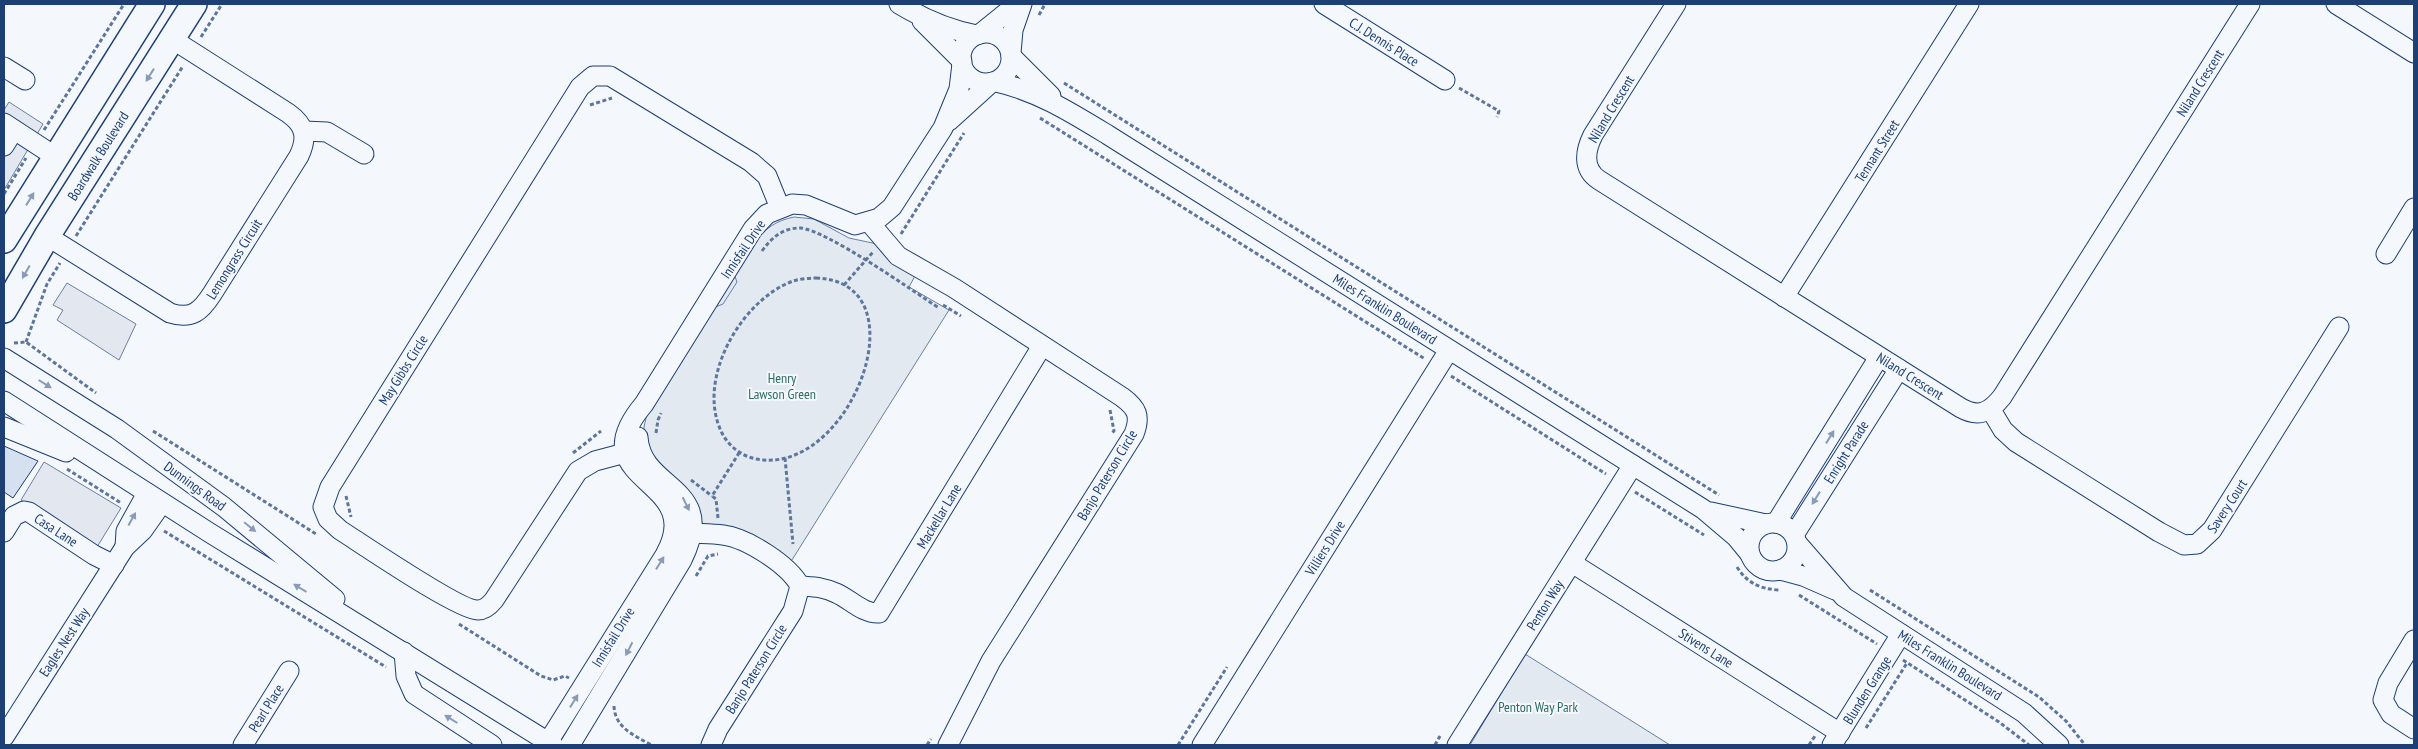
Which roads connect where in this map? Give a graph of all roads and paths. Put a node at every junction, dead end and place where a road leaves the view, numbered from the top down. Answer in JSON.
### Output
{"nodes":[{"id":1,"x":194,"y":4,"type":"edge"},
{"id":2,"x":222,"y":4,"type":"edge"},
{"id":3,"x":899,"y":4,"type":"edge"},
{"id":4,"x":1017,"y":4,"type":"edge"},
{"id":5,"x":1022,"y":4,"type":"edge"},
{"id":6,"x":1045,"y":4,"type":"edge"},
{"id":7,"x":1324,"y":4,"type":"edge"},
{"id":8,"x":1676,"y":4,"type":"edge"},
{"id":9,"x":1969,"y":4,"type":"edge"},
{"id":10,"x":2250,"y":4,"type":"edge"},
{"id":11,"x":2336,"y":4,"type":"edge"},
{"id":12,"x":139,"y":9,"type":"edge"},
{"id":13,"x":916,"y":15,"type":"junction"},
{"id":14,"x":1035,"y":20,"type":"dead end"},
{"id":15,"x":979,"y":35,"type":"junction"},
{"id":16,"x":182,"y":46,"type":"junction"},
{"id":17,"x":2412,"y":46,"type":"edge"},
{"id":18,"x":1011,"y":54,"type":"junction"},
{"id":19,"x":962,"y":63,"type":"junction"},
{"id":20,"x":4,"y":67,"type":"edge"},
{"id":21,"x":1057,"y":79,"type":"dead end"},
{"id":22,"x":25,"y":80,"type":"dead end"},
{"id":23,"x":1445,"y":80,"type":"joint"},
{"id":24,"x":994,"y":82,"type":"junction"},
{"id":25,"x":614,"y":98,"type":"dead end"},
{"id":26,"x":1067,"y":110,"type":"junction"},
{"id":27,"x":586,"y":112,"type":"dead end"},
{"id":28,"x":1033,"y":114,"type":"dead end"},
{"id":29,"x":1497,"y":117,"type":"dead end"},
{"id":30,"x":9,"y":127,"type":"edge"},
{"id":31,"x":943,"y":128,"type":"junction"},
{"id":32,"x":967,"y":129,"type":"dead end"},
{"id":33,"x":304,"y":131,"type":"junction"},
{"id":34,"x":4,"y":146,"type":"edge"},
{"id":35,"x":46,"y":150,"type":"junction"},
{"id":36,"x":364,"y":154,"type":"dead end"},
{"id":37,"x":4,"y":194,"type":"edge"},
{"id":38,"x":780,"y":208,"type":"junction"},
{"id":39,"x":2414,"y":208,"type":"edge"},
{"id":40,"x":869,"y":222,"type":"junction"},
{"id":41,"x":4,"y":240,"type":"edge"},
{"id":42,"x":57,"y":242,"type":"junction"},
{"id":43,"x":888,"y":246,"type":"junction"},
{"id":44,"x":2386,"y":254,"type":"dead end"},
{"id":45,"x":759,"y":256,"type":"dead end"},
{"id":46,"x":864,"y":261,"type":"junction"},
{"id":47,"x":844,"y":285,"type":"junction"},
{"id":48,"x":1784,"y":297,"type":"junction"},
{"id":49,"x":943,"y":305,"type":"dead end"},
{"id":50,"x":939,"y":308,"type":"dead end"},
{"id":51,"x":4,"y":310,"type":"edge"},
{"id":52,"x":968,"y":320,"type":"dead end"},
{"id":53,"x":2339,"y":327,"type":"dead end"},
{"id":54,"x":26,"y":342,"type":"dead end"},
{"id":55,"x":1042,"y":346,"type":"junction"},
{"id":56,"x":1449,"y":350,"type":"junction"},
{"id":57,"x":1880,"y":357,"type":"junction"},
{"id":58,"x":4,"y":358,"type":"edge"},
{"id":59,"x":1438,"y":368,"type":"junction"},
{"id":60,"x":1898,"y":368,"type":"junction"},
{"id":61,"x":4,"y":401,"type":"edge"},
{"id":62,"x":1110,"y":409,"type":"dead end"},
{"id":63,"x":1991,"y":410,"type":"junction"},
{"id":64,"x":662,"y":411,"type":"dead end"},
{"id":65,"x":4,"y":427,"type":"edge"},
{"id":66,"x":656,"y":437,"type":"dead end"},
{"id":67,"x":1109,"y":439,"type":"dead end"},
{"id":68,"x":633,"y":451,"type":"junction"},
{"id":69,"x":785,"y":458,"type":"junction"},
{"id":70,"x":1633,"y":465,"type":"junction"},
{"id":71,"x":111,"y":471,"type":"junction"},
{"id":72,"x":690,"y":479,"type":"dead end"},
{"id":73,"x":1622,"y":483,"type":"junction"},
{"id":74,"x":346,"y":495,"type":"dead end"},
{"id":75,"x":712,"y":496,"type":"dead end"},
{"id":76,"x":1721,"y":496,"type":"dead end"},
{"id":77,"x":154,"y":498,"type":"junction"},
{"id":78,"x":1703,"y":509,"type":"junction"},
{"id":79,"x":150,"y":522,"type":"junction"},
{"id":80,"x":359,"y":522,"type":"dead end"},
{"id":81,"x":1771,"y":524,"type":"junction"},
{"id":82,"x":4,"y":532,"type":"edge"},
{"id":83,"x":683,"y":532,"type":"junction"},
{"id":84,"x":1709,"y":538,"type":"dead end"},
{"id":85,"x":1795,"y":539,"type":"junction"},
{"id":86,"x":794,"y":544,"type":"dead end"},
{"id":87,"x":125,"y":547,"type":"junction"},
{"id":88,"x":1742,"y":558,"type":"junction"},
{"id":89,"x":1572,"y":563,"type":"junction"},
{"id":90,"x":114,"y":565,"type":"junction"},
{"id":91,"x":1780,"y":570,"type":"junction"},
{"id":92,"x":800,"y":586,"type":"junction"},
{"id":93,"x":1866,"y":588,"type":"dead end"},
{"id":94,"x":1788,"y":590,"type":"dead end"},
{"id":95,"x":1836,"y":590,"type":"junction"},
{"id":96,"x":372,"y":632,"type":"junction"},
{"id":97,"x":1901,"y":634,"type":"junction"},
{"id":98,"x":2414,"y":640,"type":"edge"},
{"id":99,"x":404,"y":652,"type":"junction"},
{"id":100,"x":1907,"y":663,"type":"dead end"},
{"id":101,"x":386,"y":667,"type":"dead end"},
{"id":102,"x":290,"y":671,"type":"dead end"},
{"id":103,"x":1865,"y":729,"type":"dead end"},
{"id":104,"x":2414,"y":729,"type":"edge"},
{"id":105,"x":4,"y":737,"type":"edge"},
{"id":106,"x":1836,"y":739,"type":"edge"},
{"id":107,"x":941,"y":740,"type":"edge"},
{"id":108,"x":550,"y":744,"type":"edge"},
{"id":109,"x":243,"y":745,"type":"edge"},
{"id":110,"x":492,"y":745,"type":"edge"},
{"id":111,"x":570,"y":745,"type":"edge"},
{"id":112,"x":711,"y":745,"type":"edge"},
{"id":113,"x":927,"y":745,"type":"edge"},
{"id":114,"x":1202,"y":745,"type":"edge"},
{"id":115,"x":1457,"y":745,"type":"edge"},
{"id":116,"x":2059,"y":745,"type":"edge"},
{"id":117,"x":2085,"y":745,"type":"edge"}],
"edges":[{"from":1,"to":16,"type":"main road","name":"Boardwalk Boulevard"},
{"from":2,"to":16,"type":"path"},
{"from":3,"to":13,"type":"street"},
{"from":4,"to":15,"type":"street"},
{"from":5,"to":18,"type":"street"},
{"from":6,"to":14,"type":"path"},
{"from":7,"to":23,"type":"street","name":"C.J. Dennis Place"},
{"from":8,"to":48,"type":"street","name":"Niland Crescent"},
{"from":9,"to":48,"type":"street","name":"Tennant Street"},
{"from":10,"to":63,"type":"street","name":"Niland Crescent"},
{"from":11,"to":17,"type":"street"},
{"from":12,"to":16,"type":"main road"},
{"from":12,"to":35,"type":"main road"},
{"from":12,"to":35,"type":"path"},
{"from":13,"to":15,"type":"street"},
{"from":13,"to":19,"type":"street"},
{"from":15,"to":18,"type":"street"},
{"from":15,"to":19,"type":"street"},
{"from":16,"to":33,"type":"street"},
{"from":16,"to":42,"type":"main road","name":"Boardwalk Boulevard","one_way":true},
{"from":16,"to":42,"type":"path"},
{"from":18,"to":24,"type":"street"},
{"from":18,"to":26,"type":"street","name":"Miles Franklin Boulevard"},
{"from":19,"to":24,"type":"street"},
{"from":19,"to":31,"type":"street"},
{"from":20,"to":22,"type":"street"},
{"from":21,"to":76,"type":"path"},
{"from":23,"to":29,"type":"path"},
{"from":24,"to":26,"type":"street","name":"Miles Franklin Boulevard"},
{"from":24,"to":31,"type":"street"},
{"from":25,"to":27,"type":"path"},
{"from":26,"to":56,"type":"street","name":"Miles Franklin Boulevard"},
{"from":28,"to":59,"type":"path"},
{"from":30,"to":34,"type":"street"},
{"from":30,"to":35,"type":"street"},
{"from":31,"to":40,"type":"street"},
{"from":32,"to":43,"type":"path"},
{"from":33,"to":36,"type":"street"},
{"from":33,"to":42,"type":"street","name":"Lemongrass Circuit"},
{"from":35,"to":37,"type":"path"},
{"from":41,"to":35,"type":"main road","one_way":true},
{"from":38,"to":40,"type":"street","name":"Innisfail Drive"},
{"from":38,"to":68,"type":"street","name":"Innisfail Drive"},
{"from":38,"to":68,"type":"street","name":"May Gibbs Circle"},
{"from":39,"to":44,"type":"street"},
{"from":40,"to":43,"type":"street","name":"Banjo Paterson Circle"},
{"from":42,"to":51,"type":"main road","name":"Boardwalk Boulevard","one_way":true},
{"from":42,"to":54,"type":"path"},
{"from":43,"to":46,"type":"path"},
{"from":43,"to":55,"type":"street","name":"Banjo Paterson Circle"},
{"from":45,"to":46,"type":"path"},
{"from":46,"to":47,"type":"path"},
{"from":46,"to":50,"type":"path"},
{"from":47,"to":69,"type":"path"},
{"from":47,"to":69,"type":"path"},
{"from":48,"to":57,"type":"street","name":"Niland Crescent"},
{"from":49,"to":52,"type":"path"},
{"from":53,"to":63,"type":"street","name":"Savery Court"},
{"from":55,"to":92,"type":"street","name":"Mackellar Lane"},
{"from":55,"to":107,"type":"street","name":"Banjo Paterson Circle"},
{"from":56,"to":59,"type":"street","name":"Villiers Drive"},
{"from":56,"to":70,"type":"street","name":"Miles Franklin Boulevard"},
{"from":57,"to":60,"type":"street","name":"Niland Crescent"},
{"from":81,"to":57,"type":"street","name":"Enright Parade","one_way":true},
{"from":58,"to":96,"type":"street","name":"Dunnings Road","one_way":true},
{"from":59,"to":73,"type":"path"},
{"from":59,"to":114,"type":"street","name":"Villiers Drive"},
{"from":60,"to":63,"type":"street","name":"Niland Crescent"},
{"from":60,"to":85,"type":"street","name":"Enright Parade","one_way":true},
{"from":61,"to":71,"type":"street","name":"Dunnings Road"},
{"from":62,"to":67,"type":"path"},
{"from":64,"to":66,"type":"path"},
{"from":65,"to":71,"type":"street"},
{"from":68,"to":83,"type":"street"},
{"from":69,"to":86,"type":"path"},
{"from":70,"to":73,"type":"street","name":"Penton Way"},
{"from":70,"to":78,"type":"street","name":"Miles Franklin Boulevard"},
{"from":71,"to":77,"type":"street","name":"Dunnings Road"},
{"from":72,"to":75,"type":"path"},
{"from":73,"to":84,"type":"path"},
{"from":73,"to":89,"type":"street","name":"Penton Way"},
{"from":74,"to":80,"type":"path"},
{"from":77,"to":79,"type":"street","name":"Eagles Nest Way"},
{"from":87,"to":77,"type":"street","name":"Eagles Nest Way","one_way":true},
{"from":96,"to":77,"type":"street","name":"Dunnings Road","one_way":true},
{"from":78,"to":81,"type":"street","name":"Miles Franklin Boulevard"},
{"from":78,"to":88,"type":"street","name":"Miles Franklin Boulevard"},
{"from":79,"to":87,"type":"street","name":"Eagles Nest Way"},
{"from":79,"to":101,"type":"path"},
{"from":81,"to":85,"type":"street"},
{"from":81,"to":88,"type":"street"},
{"from":82,"to":90,"type":"street","name":"Casa Lane"},
{"from":83,"to":92,"type":"street"},
{"from":108,"to":83,"type":"street","name":"Innisfail Drive","one_way":true},
{"from":83,"to":111,"type":"street","name":"Innisfail Drive","one_way":true},
{"from":85,"to":91,"type":"street"},
{"from":85,"to":95,"type":"street","name":"Miles Franklin Boulevard"},
{"from":87,"to":90,"type":"street","name":"Eagles Nest Way"},
{"from":88,"to":91,"type":"street"},
{"from":88,"to":94,"type":"path"},
{"from":89,"to":106,"type":"street","name":"Stivens Lane"},
{"from":89,"to":115,"type":"street","name":"Penton Way"},
{"from":90,"to":105,"type":"street","name":"Eagles Nest Way"},
{"from":91,"to":95,"type":"street","name":"Miles Franklin Boulevard"},
{"from":92,"to":112,"type":"street","name":"Banjo Paterson Circle"},
{"from":93,"to":117,"type":"path"},
{"from":95,"to":97,"type":"street","name":"Miles Franklin Boulevard"},
{"from":96,"to":99,"type":"street","name":"Dunnings Road"},
{"from":97,"to":106,"type":"street","name":"Blunden Grange"},
{"from":97,"to":116,"type":"street","name":"Miles Franklin Boulevard"},
{"from":98,"to":104,"type":"street"},
{"from":99,"to":108,"type":"street","name":"Dunnings Road"},
{"from":110,"to":99,"type":"street","one_way":true},
{"from":100,"to":103,"type":"path"},
{"from":102,"to":109,"type":"street","name":"Pearl Place"},
{"from":107,"to":113,"type":"path"}]}
